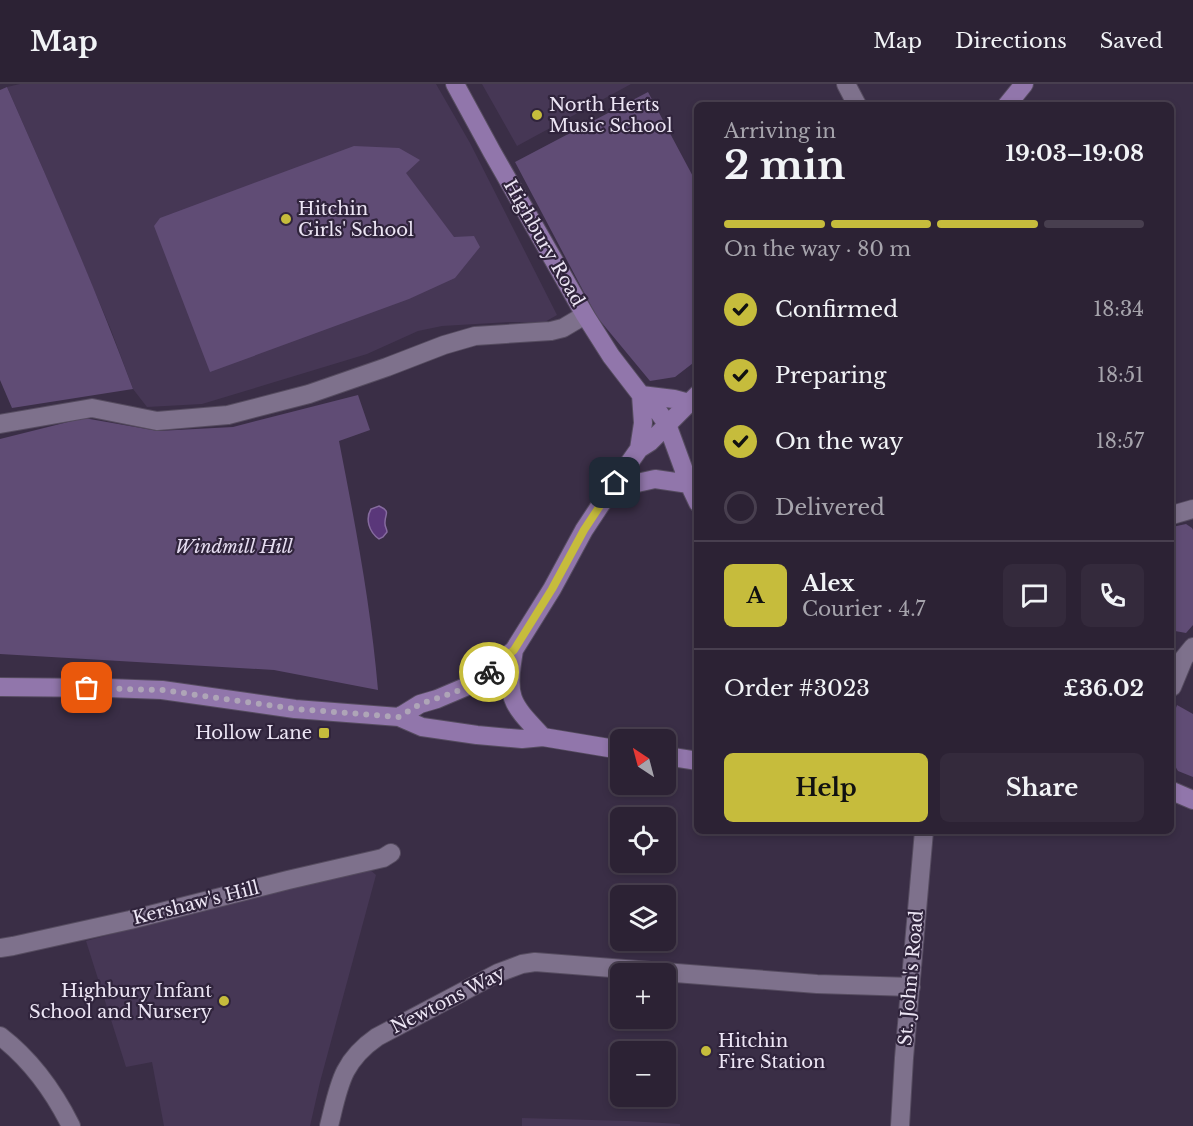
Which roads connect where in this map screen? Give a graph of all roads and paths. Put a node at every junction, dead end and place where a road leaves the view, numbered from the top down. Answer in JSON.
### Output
{"nodes":[{"id":1,"x":455,"y":84,"type":"edge"},
{"id":2,"x":846,"y":84,"type":"edge"},
{"id":3,"x":1024,"y":84,"type":"edge"},
{"id":4,"x":855,"y":102,"type":"edge"},
{"id":5,"x":1009,"y":102,"type":"edge"},
{"id":6,"x":585,"y":315,"type":"junction"},
{"id":7,"x":641,"y":395,"type":"junction"},
{"id":8,"x":693,"y":398,"type":"edge"},
{"id":9,"x":0,"y":424,"type":"edge"},
{"id":10,"x":666,"y":424,"type":"junction"},
{"id":11,"x":639,"y":449,"type":"junction"},
{"id":12,"x":615,"y":483,"type":"junction"},
{"id":13,"x":689,"y":484,"type":"junction"},
{"id":14,"x":694,"y":495,"type":"edge"},
{"id":15,"x":1193,"y":509,"type":"edge"},
{"id":16,"x":1174,"y":514,"type":"edge"},
{"id":17,"x":514,"y":650,"type":"junction"},
{"id":18,"x":1183,"y":651,"type":"edge"},
{"id":19,"x":1174,"y":680,"type":"edge"},
{"id":20,"x":0,"y":687,"type":"edge"},
{"id":21,"x":399,"y":717,"type":"junction"},
{"id":22,"x":543,"y":737,"type":"junction"},
{"id":23,"x":610,"y":748,"type":"edge"},
{"id":24,"x":676,"y":757,"type":"edge"},
{"id":25,"x":694,"y":760,"type":"edge"},
{"id":26,"x":1174,"y":792,"type":"edge"},
{"id":27,"x":1193,"y":800,"type":"edge"},
{"id":28,"x":924,"y":834,"type":"edge"},
{"id":29,"x":391,"y":853,"type":"dead end"},
{"id":30,"x":0,"y":948,"type":"edge"},
{"id":31,"x":911,"y":987,"type":"junction"},
{"id":32,"x":0,"y":1036,"type":"edge"},
{"id":33,"x":71,"y":1126,"type":"edge"},
{"id":34,"x":329,"y":1126,"type":"edge"},
{"id":35,"x":900,"y":1126,"type":"edge"}],
"edges":[{"from":1,"to":6,"type":"street","name":"Highbury Road"},
{"from":2,"to":4,"type":"street"},
{"from":3,"to":5,"type":"street"},
{"from":6,"to":7,"type":"street","name":"Highbury Road"},
{"from":6,"to":9,"type":"street"},
{"from":7,"to":8,"type":"street"},
{"from":7,"to":10,"type":"street","name":"Highbury Road"},
{"from":7,"to":11,"type":"street"},
{"from":8,"to":10,"type":"street"},
{"from":10,"to":11,"type":"street"},
{"from":10,"to":13,"type":"street","name":"Highbury Road"},
{"from":11,"to":12,"type":"street"},
{"from":12,"to":13,"type":"street"},
{"from":12,"to":17,"type":"street"},
{"from":13,"to":14,"type":"street"},
{"from":15,"to":16,"type":"street"},
{"from":17,"to":21,"type":"street"},
{"from":17,"to":22,"type":"street"},
{"from":18,"to":19,"type":"street"},
{"from":20,"to":21,"type":"street"},
{"from":21,"to":22,"type":"street"},
{"from":22,"to":23,"type":"street"},
{"from":24,"to":25,"type":"street"},
{"from":26,"to":27,"type":"street"},
{"from":28,"to":31,"type":"street","name":"St. John's Road"},
{"from":29,"to":30,"type":"street","name":"Kershaw's Hill"},
{"from":31,"to":34,"type":"street","name":"Newtons Way"},
{"from":31,"to":35,"type":"street","name":"St. John's Road"},
{"from":32,"to":33,"type":"street"}]}
